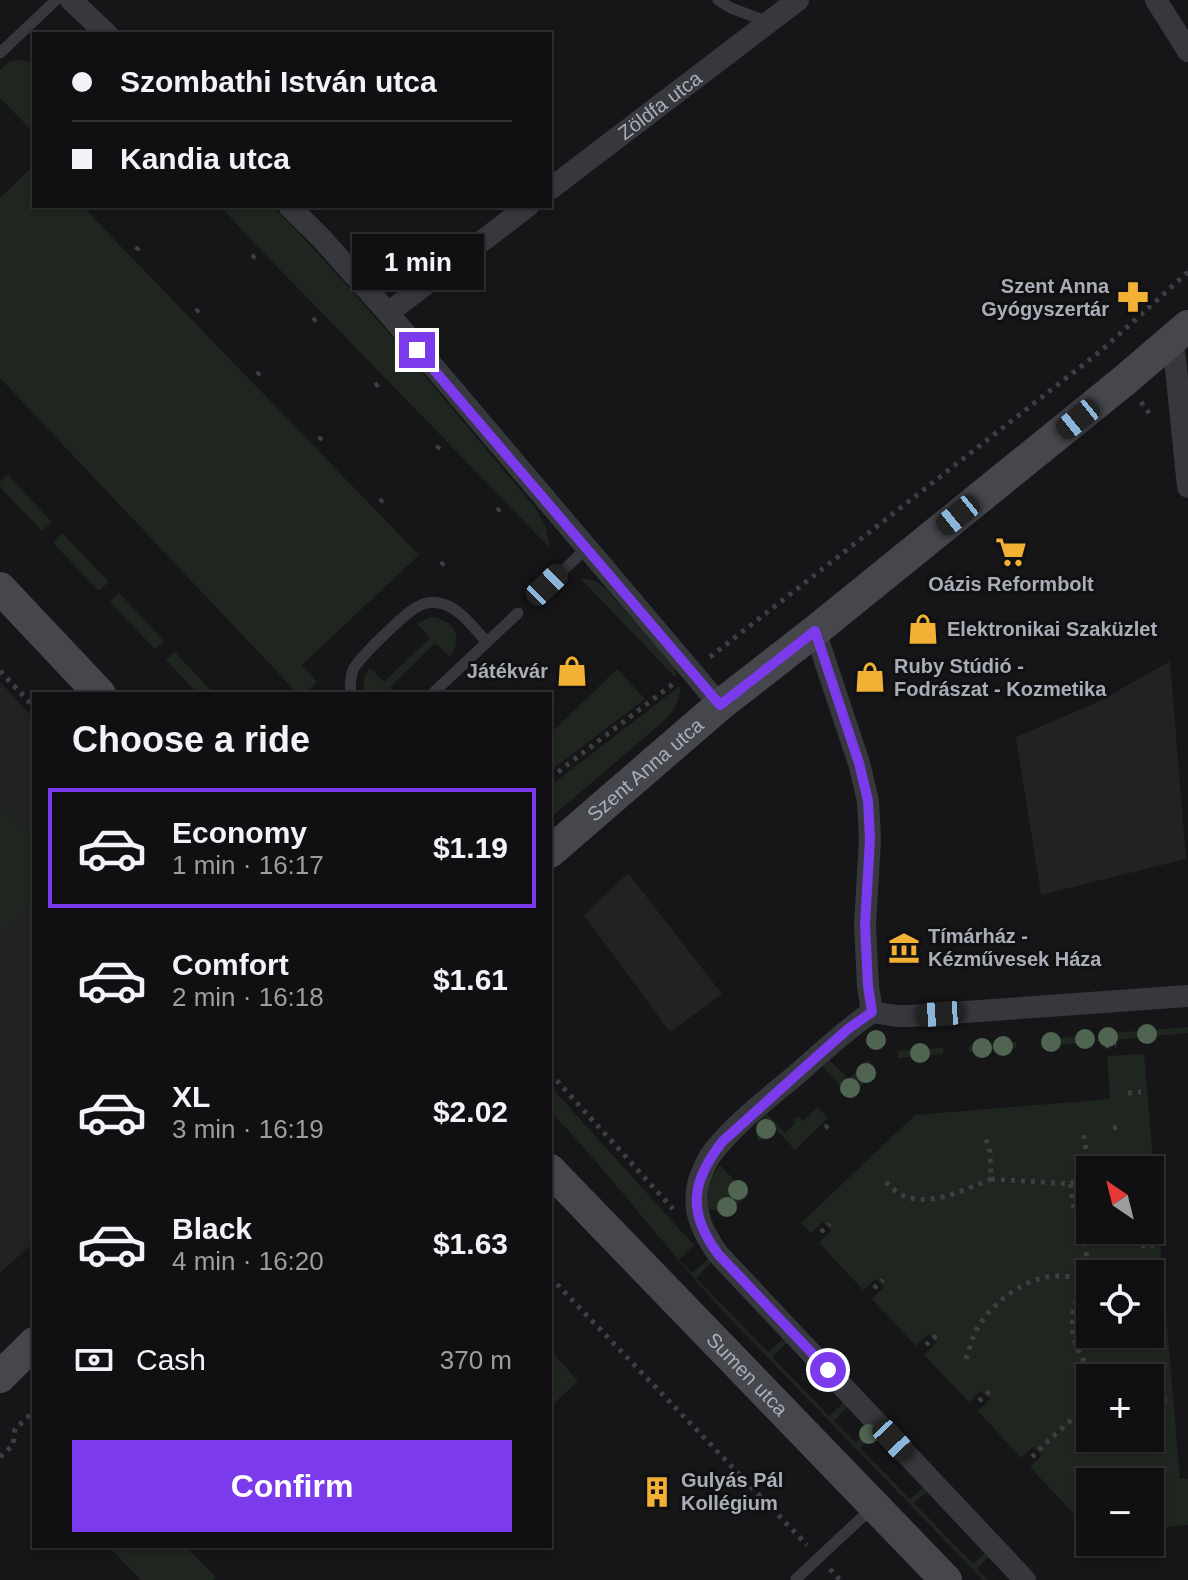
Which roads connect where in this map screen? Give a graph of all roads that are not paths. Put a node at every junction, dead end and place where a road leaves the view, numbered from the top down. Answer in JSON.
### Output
{"nodes":[{"id":1,"x":56,"y":0,"type":"edge"},
{"id":2,"x":71,"y":0,"type":"edge"},
{"id":3,"x":718,"y":0,"type":"edge"},
{"id":4,"x":798,"y":0,"type":"edge"},
{"id":5,"x":1156,"y":0,"type":"edge"},
{"id":6,"x":768,"y":22,"type":"junction"},
{"id":7,"x":105,"y":32,"type":"edge"},
{"id":8,"x":1188,"y":51,"type":"edge"},
{"id":9,"x":0,"y":53,"type":"edge"},
{"id":10,"x":552,"y":187,"type":"edge"},
{"id":11,"x":291,"y":208,"type":"edge"},
{"id":12,"x":525,"y":208,"type":"edge"},
{"id":13,"x":388,"y":313,"type":"junction"},
{"id":14,"x":1181,"y":332,"type":"edge"},
{"id":15,"x":1188,"y":487,"type":"edge"},
{"id":16,"x":587,"y":548,"type":"junction"},
{"id":17,"x":0,"y":588,"type":"edge"},
{"id":18,"x":541,"y":591,"type":"dead end"},
{"id":19,"x":518,"y":613,"type":"dead end"},
{"id":20,"x":815,"y":631,"type":"junction"},
{"id":21,"x":487,"y":642,"type":"junction"},
{"id":22,"x":98,"y":692,"type":"edge"},
{"id":23,"x":351,"y":692,"type":"edge"},
{"id":24,"x":434,"y":692,"type":"edge"},
{"id":25,"x":720,"y":705,"type":"junction"},
{"id":26,"x":552,"y":850,"type":"edge"},
{"id":27,"x":1188,"y":996,"type":"edge"},
{"id":28,"x":872,"y":1012,"type":"junction"},
{"id":29,"x":552,"y":1172,"type":"edge"},
{"id":30,"x":32,"y":1345,"type":"edge"},
{"id":31,"x":0,"y":1377,"type":"edge"},
{"id":32,"x":874,"y":1506,"type":"junction"},
{"id":33,"x":796,"y":1579,"type":"edge"},
{"id":34,"x":946,"y":1580,"type":"edge"},
{"id":35,"x":1025,"y":1580,"type":"edge"}],
"edges":[{"from":1,"to":9,"type":"lane"},
{"from":2,"to":7,"type":"street"},
{"from":3,"to":6,"type":"lane"},
{"from":4,"to":6,"type":"street","name":"Zöldfa utca"},
{"from":5,"to":8,"type":"street"},
{"from":6,"to":10,"type":"street","name":"Zöldfa utca"},
{"from":11,"to":13,"type":"street"},
{"from":12,"to":13,"type":"street"},
{"from":13,"to":16,"type":"street"},
{"from":14,"to":15,"type":"street"},
{"from":14,"to":20,"type":"street","name":"Szent Anna utca"},
{"from":16,"to":18,"type":"lane"},
{"from":16,"to":25,"type":"street"},
{"from":17,"to":22,"type":"street"},
{"from":19,"to":21,"type":"lane"},
{"from":20,"to":25,"type":"street","name":"Szent Anna utca"},
{"from":20,"to":28,"type":"street"},
{"from":21,"to":23,"type":"lane"},
{"from":21,"to":24,"type":"lane"},
{"from":25,"to":26,"type":"street","name":"Szent Anna utca"},
{"from":27,"to":28,"type":"street"},
{"from":28,"to":35,"type":"street"},
{"from":29,"to":32,"type":"street","name":"Sumen utca"},
{"from":30,"to":31,"type":"street"},
{"from":32,"to":33,"type":"lane"},
{"from":32,"to":34,"type":"street","name":"Sumen utca"}]}
